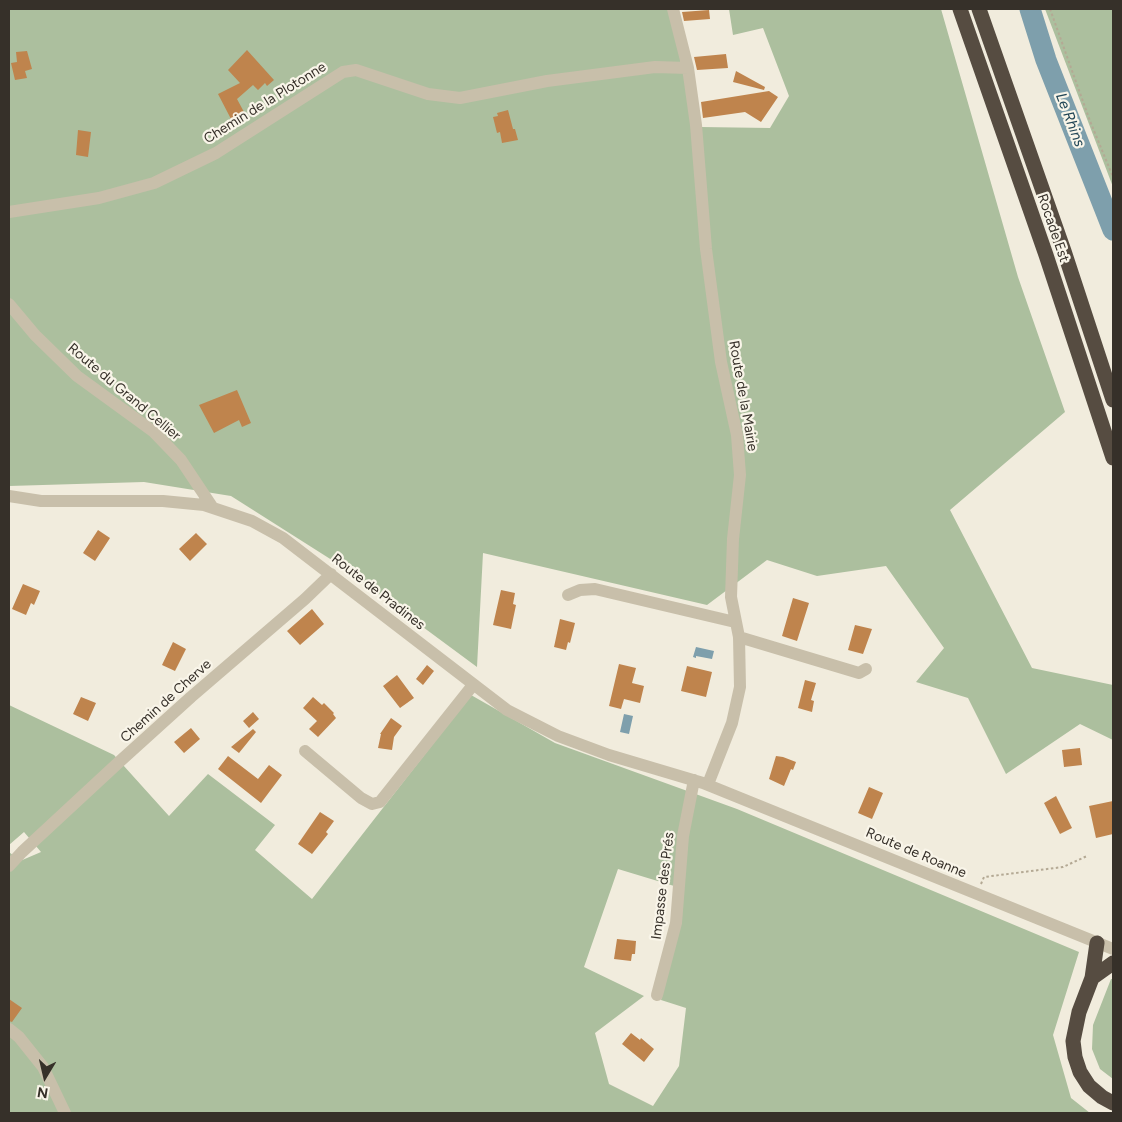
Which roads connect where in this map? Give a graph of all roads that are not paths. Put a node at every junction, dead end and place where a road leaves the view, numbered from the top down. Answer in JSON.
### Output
{"nodes":[{"id":1,"x":672,"y":9,"type":"edge"},
{"id":2,"x":960,"y":9,"type":"edge"},
{"id":3,"x":979,"y":9,"type":"edge"},
{"id":4,"x":688,"y":68,"type":"junction"},
{"id":5,"x":9,"y":212,"type":"edge"},
{"id":6,"x":9,"y":304,"type":"edge"},
{"id":7,"x":1113,"y":400,"type":"edge"},
{"id":8,"x":1113,"y":458,"type":"edge"},
{"id":9,"x":9,"y":496,"type":"edge"},
{"id":10,"x":213,"y":508,"type":"junction"},
{"id":11,"x":331,"y":574,"type":"junction"},
{"id":12,"x":568,"y":595,"type":"dead end"},
{"id":13,"x":734,"y":622,"type":"junction"},
{"id":14,"x":739,"y":637,"type":"junction"},
{"id":15,"x":866,"y":668,"type":"dead end"},
{"id":16,"x":473,"y":684,"type":"junction"},
{"id":17,"x":305,"y":751,"type":"dead end"},
{"id":18,"x":694,"y":780,"type":"junction"},
{"id":19,"x":708,"y":784,"type":"junction"},
{"id":20,"x":9,"y":866,"type":"edge"},
{"id":21,"x":1097,"y":943,"type":"junction"},
{"id":22,"x":1113,"y":949,"type":"edge"},
{"id":23,"x":1113,"y":963,"type":"edge"},
{"id":24,"x":1092,"y":978,"type":"junction"},
{"id":25,"x":657,"y":995,"type":"dead end"},
{"id":26,"x":9,"y":1029,"type":"edge"},
{"id":27,"x":1113,"y":1103,"type":"edge"},
{"id":28,"x":65,"y":1113,"type":"edge"}],
"edges":[{"from":1,"to":4,"type":"street","name":"Route de la Mairie"},
{"from":2,"to":8,"type":"highway","name":"Rocade Est"},
{"from":3,"to":7,"type":"highway","name":"Rocade Est"},
{"from":4,"to":5,"type":"street","name":"Chemin de la Plotonne"},
{"from":4,"to":13,"type":"street","name":"Route de la Mairie"},
{"from":6,"to":10,"type":"street","name":"Route du Grand Cellier"},
{"from":9,"to":10,"type":"street","name":"Route de Pradines"},
{"from":10,"to":11,"type":"street","name":"Route de Pradines"},
{"from":11,"to":16,"type":"street","name":"Route de Pradines"},
{"from":11,"to":20,"type":"street","name":"Chemin de Cherve"},
{"from":12,"to":13,"type":"street"},
{"from":13,"to":14,"type":"street","name":"Route de la Mairie"},
{"from":14,"to":15,"type":"street"},
{"from":14,"to":19,"type":"street","name":"Route de la Mairie"},
{"from":16,"to":17,"type":"street"},
{"from":16,"to":18,"type":"street","name":"Route de Pradines"},
{"from":18,"to":19,"type":"street","name":"Route de Pradines"},
{"from":18,"to":25,"type":"street","name":"Impasse des Prés"},
{"from":19,"to":21,"type":"street","name":"Route de Roanne"},
{"from":21,"to":22,"type":"street","name":"Route de Roanne"},
{"from":21,"to":24,"type":"highway"},
{"from":23,"to":24,"type":"highway"},
{"from":24,"to":27,"type":"highway"},
{"from":26,"to":28,"type":"street"}]}
